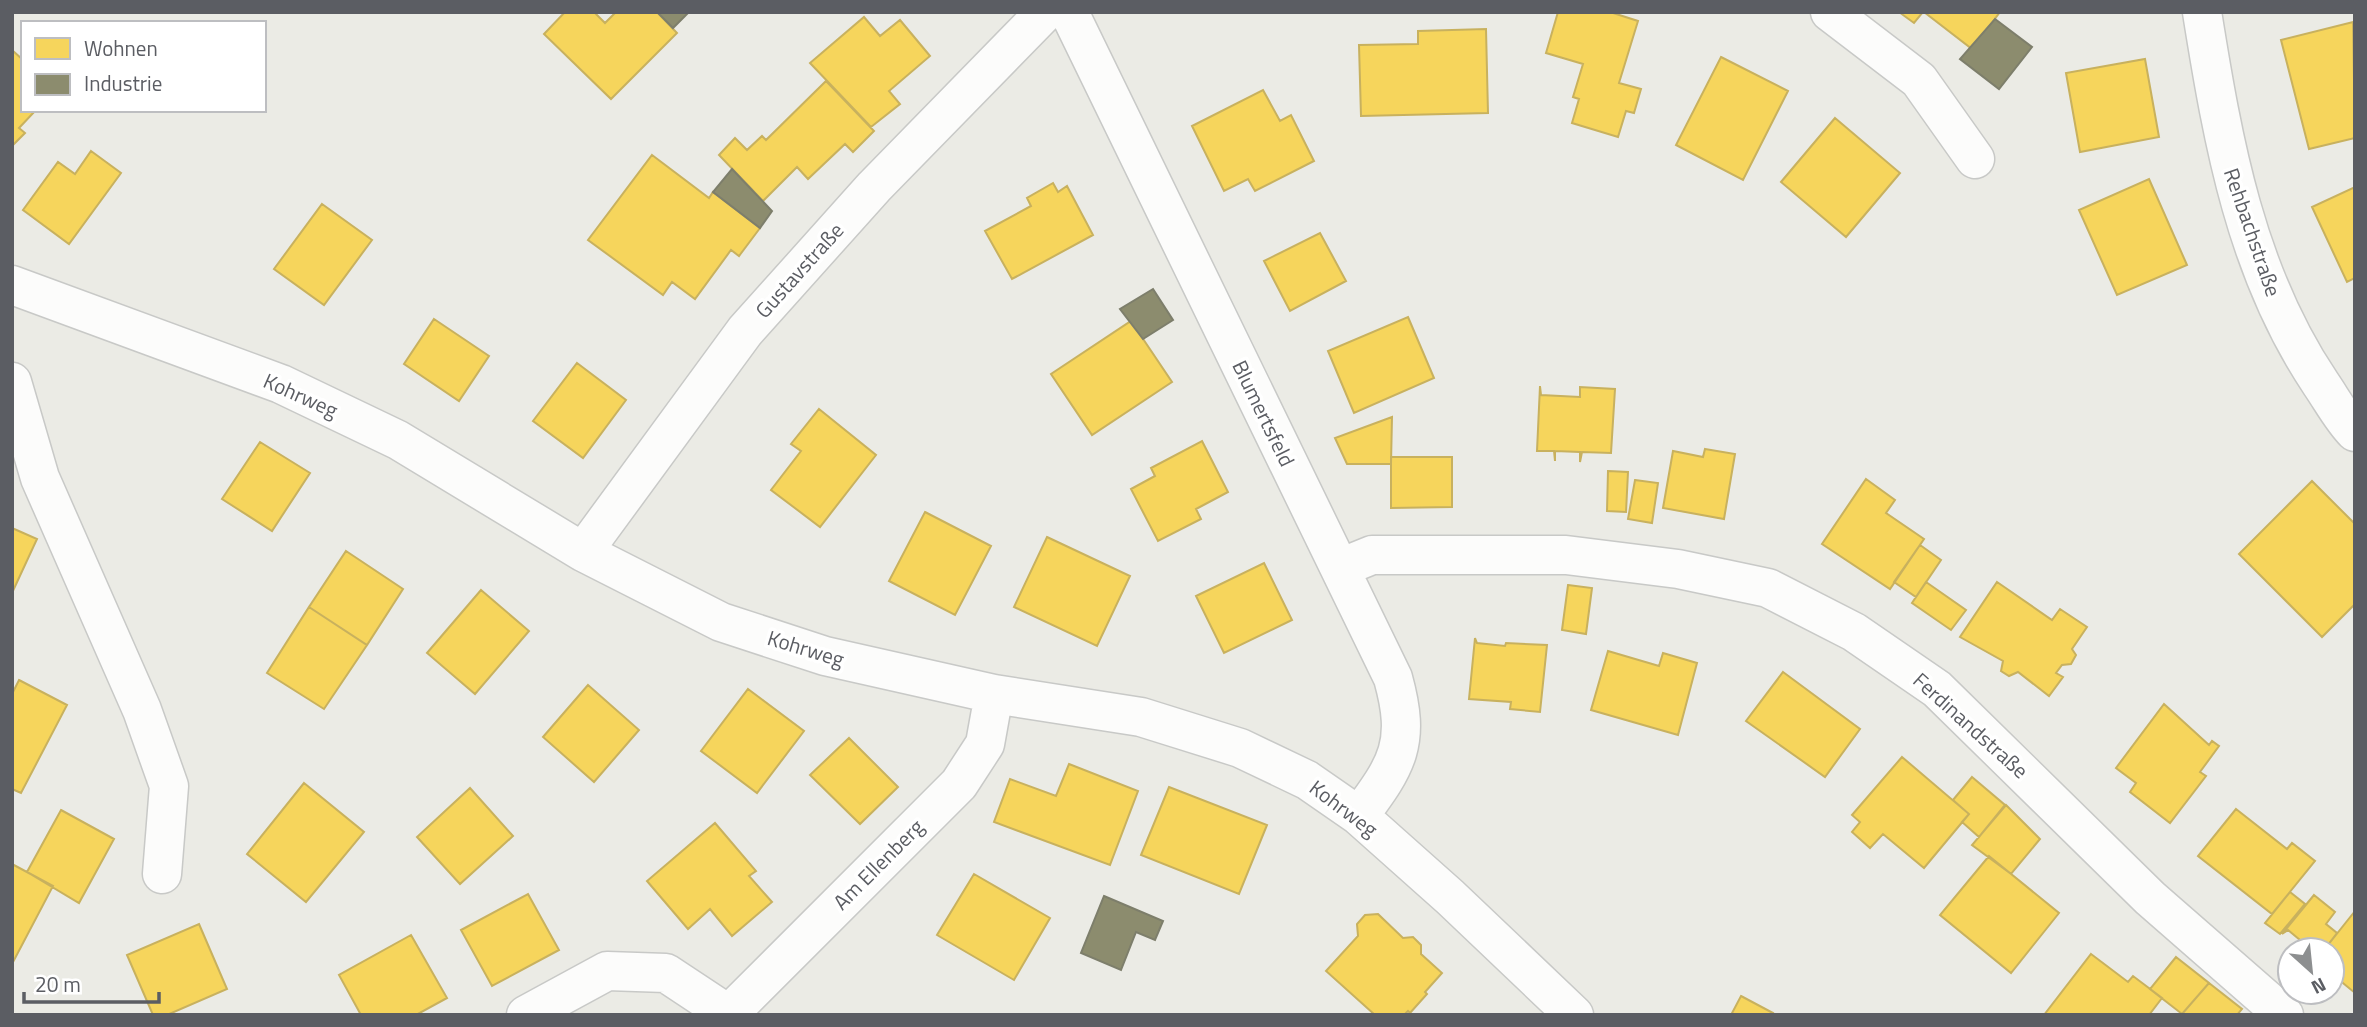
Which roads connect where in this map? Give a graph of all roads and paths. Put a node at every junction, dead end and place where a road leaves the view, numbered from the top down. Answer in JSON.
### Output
{"nodes":[{"id":1,"x":1045,"y":12,"type":"edge"},
{"id":2,"x":1069,"y":12,"type":"edge"},
{"id":3,"x":1830,"y":12,"type":"edge"},
{"id":4,"x":2202,"y":12,"type":"edge"},
{"id":5,"x":1975,"y":159,"type":"dead end"},
{"id":6,"x":12,"y":285,"type":"edge"},
{"id":7,"x":12,"y":382,"type":"edge"},
{"id":8,"x":2355,"y":432,"type":"edge"},
{"id":9,"x":583,"y":552,"type":"junction"},
{"id":10,"x":1340,"y":568,"type":"junction"},
{"id":11,"x":995,"y":694,"type":"junction"},
{"id":12,"x":1359,"y":816,"type":"junction"},
{"id":13,"x":162,"y":874,"type":"dead end"},
{"id":14,"x":1555,"y":1008,"type":"edge"},
{"id":15,"x":728,"y":1014,"type":"edge"},
{"id":16,"x":526,"y":1015,"type":"edge"},
{"id":17,"x":2284,"y":1015,"type":"edge"}],
"edges":[{"from":1,"to":9,"type":"street","name":"Gustavstraße"},
{"from":2,"to":10,"type":"street","name":"Blumertsfeld"},
{"from":3,"to":5,"type":"street"},
{"from":4,"to":8,"type":"street","name":"Rehbachstraße"},
{"from":6,"to":9,"type":"street","name":"Kohrweg"},
{"from":7,"to":13,"type":"street"},
{"from":9,"to":11,"type":"street","name":"Kohrweg"},
{"from":10,"to":12,"type":"street","name":"Blumertsfeld"},
{"from":10,"to":17,"type":"street","name":"Ferdinandstraße"},
{"from":11,"to":12,"type":"street","name":"Kohrweg"},
{"from":11,"to":15,"type":"street","name":"Am Ellenberg"},
{"from":12,"to":14,"type":"street","name":"Kohrweg"},
{"from":15,"to":16,"type":"street"}]}
